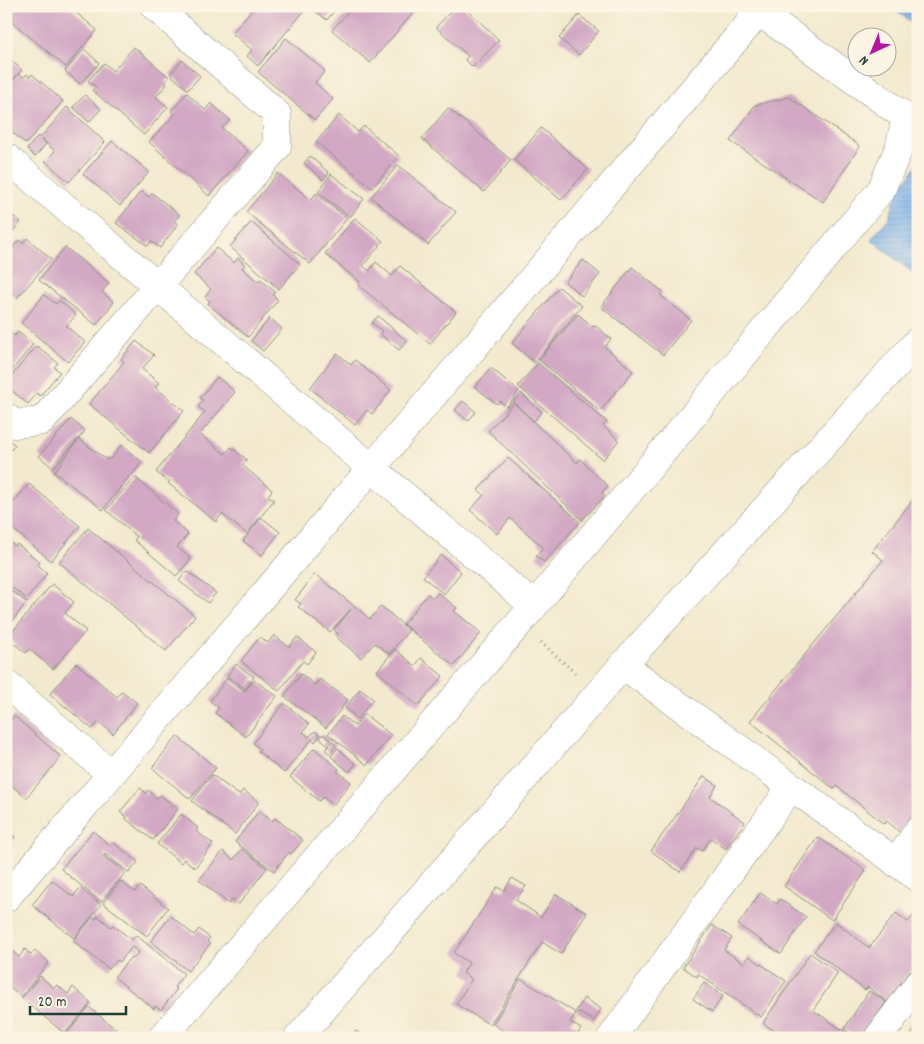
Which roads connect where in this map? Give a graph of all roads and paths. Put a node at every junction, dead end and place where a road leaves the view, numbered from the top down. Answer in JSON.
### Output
{"nodes":[{"id":1,"x":154,"y":6,"type":"edge"},
{"id":2,"x":755,"y":9,"type":"edge"},
{"id":3,"x":912,"y":122,"type":"edge"},
{"id":4,"x":6,"y":157,"type":"edge"},
{"id":5,"x":158,"y":286,"type":"junction"},
{"id":6,"x":918,"y":341,"type":"edge"},
{"id":7,"x":6,"y":417,"type":"edge"},
{"id":8,"x":372,"y":468,"type":"junction"},
{"id":9,"x":527,"y":614,"type":"junction"},
{"id":10,"x":623,"y":665,"type":"junction"},
{"id":11,"x":6,"y":684,"type":"edge"},
{"id":12,"x":598,"y":694,"type":"junction"},
{"id":13,"x":112,"y":774,"type":"junction"},
{"id":14,"x":791,"y":787,"type":"junction"},
{"id":15,"x":918,"y":831,"type":"edge"},
{"id":16,"x":907,"y":871,"type":"edge"},
{"id":17,"x":6,"y":898,"type":"edge"},
{"id":18,"x":918,"y":984,"type":"edge"},
{"id":19,"x":162,"y":1038,"type":"edge"},
{"id":20,"x":298,"y":1038,"type":"edge"},
{"id":21,"x":611,"y":1038,"type":"edge"},
{"id":22,"x":878,"y":1038,"type":"edge"}],
"edges":[{"from":1,"to":5,"type":"street"},
{"from":2,"to":3,"type":"street"},
{"from":2,"to":8,"type":"street"},
{"from":3,"to":9,"type":"street"},
{"from":4,"to":5,"type":"street"},
{"from":5,"to":7,"type":"street"},
{"from":5,"to":8,"type":"street"},
{"from":6,"to":10,"type":"street"},
{"from":8,"to":9,"type":"street"},
{"from":8,"to":13,"type":"street"},
{"from":9,"to":12,"type":"path"},
{"from":9,"to":19,"type":"street"},
{"from":10,"to":12,"type":"street"},
{"from":10,"to":14,"type":"street"},
{"from":11,"to":13,"type":"street"},
{"from":12,"to":20,"type":"street"},
{"from":13,"to":17,"type":"street"},
{"from":14,"to":16,"type":"street"},
{"from":14,"to":21,"type":"street"},
{"from":15,"to":16,"type":"street"},
{"from":18,"to":22,"type":"street"}]}
